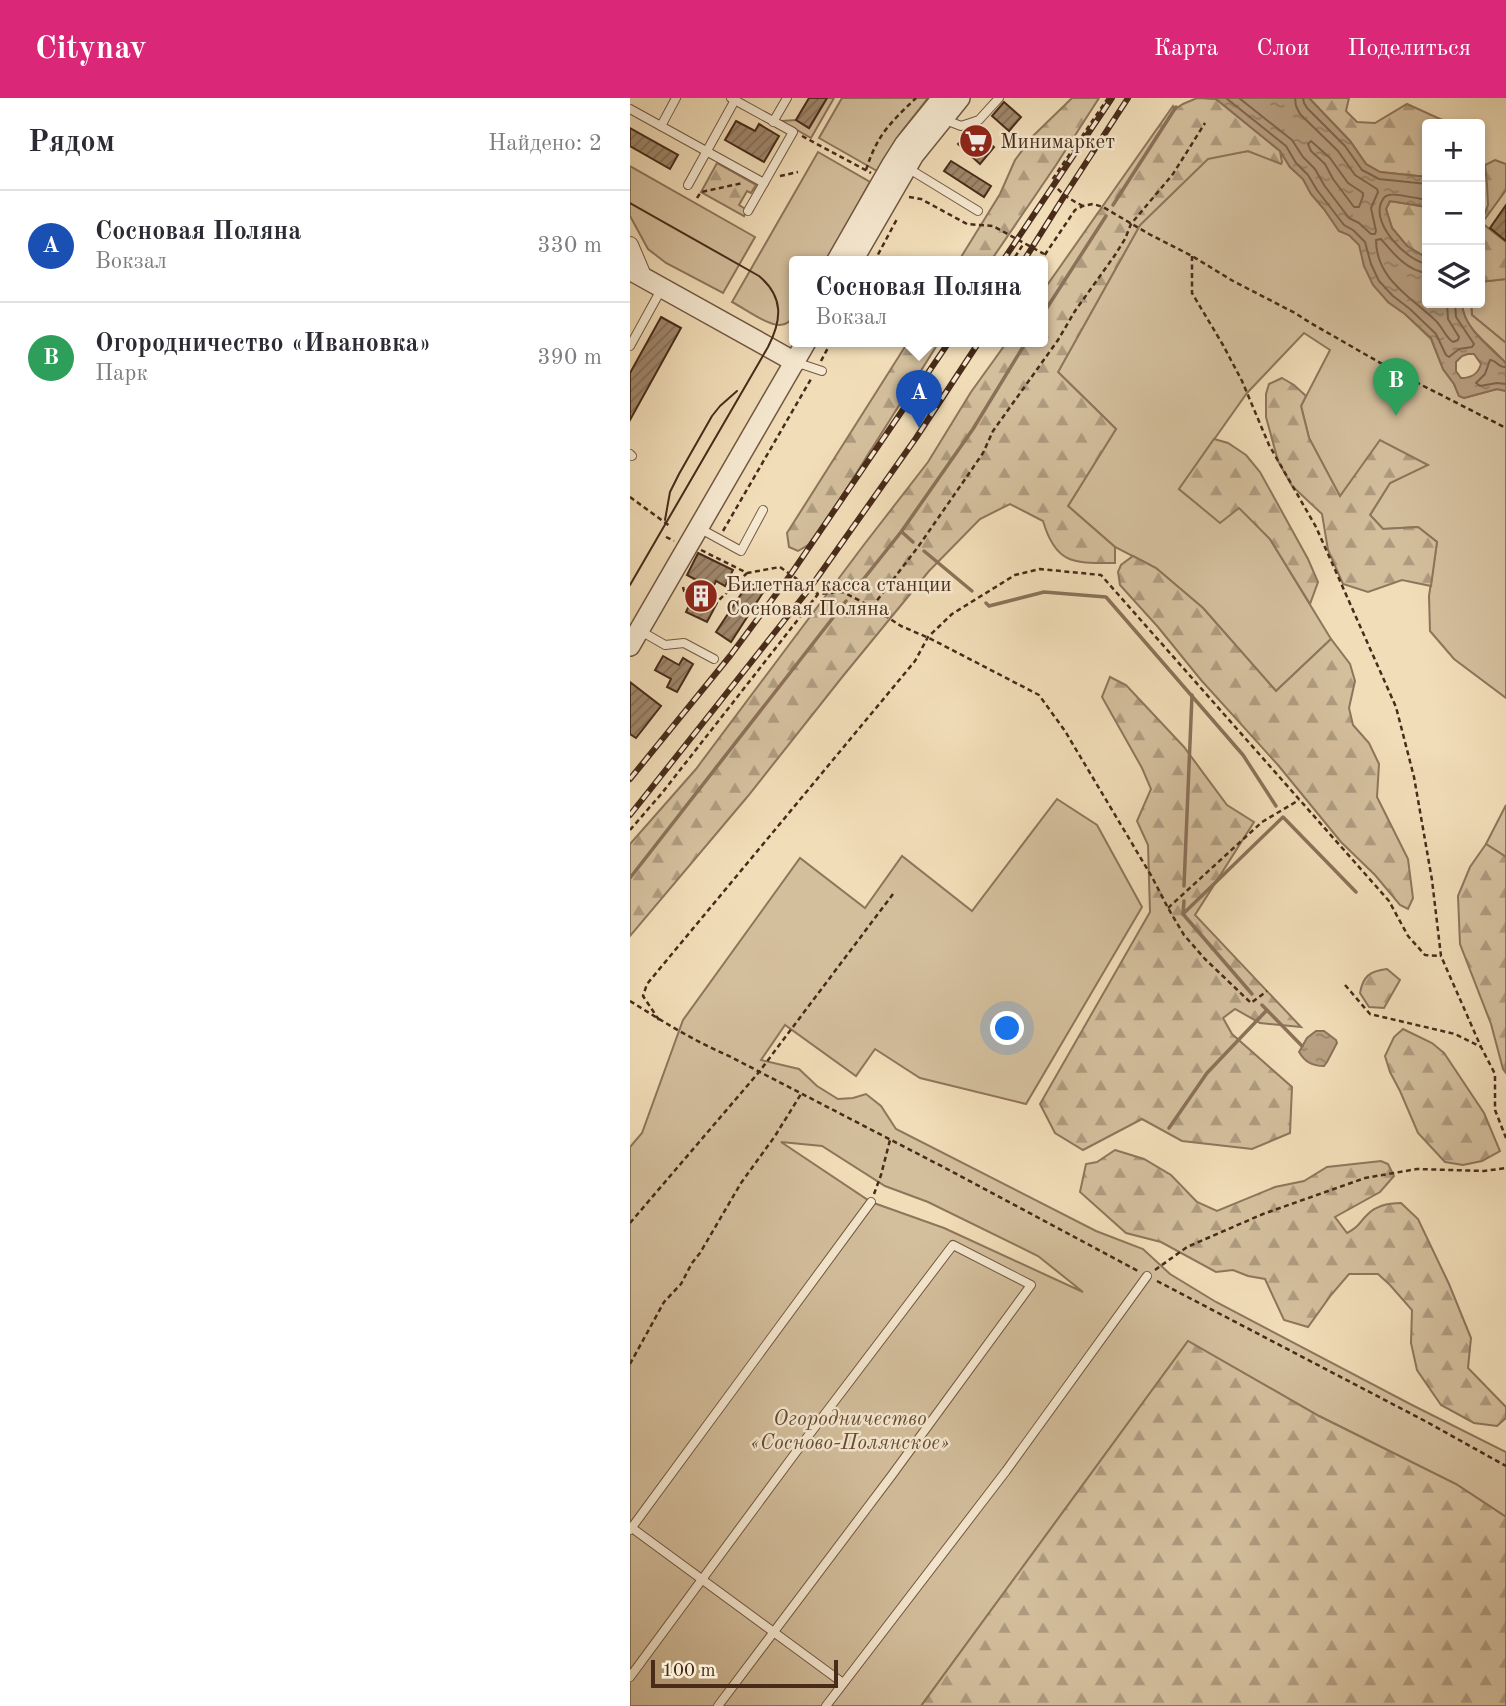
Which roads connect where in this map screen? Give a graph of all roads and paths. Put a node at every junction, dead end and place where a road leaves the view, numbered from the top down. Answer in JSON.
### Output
{"nodes":[{"id":1,"x":676,"y":98,"type":"edge"},
{"id":2,"x":787,"y":98,"type":"edge"},
{"id":3,"x":916,"y":98,"type":"edge"},
{"id":4,"x":942,"y":98,"type":"edge"},
{"id":5,"x":960,"y":98,"type":"edge"},
{"id":6,"x":999,"y":98,"type":"edge"},
{"id":7,"x":1108,"y":98,"type":"edge"},
{"id":8,"x":733,"y":99,"type":"edge"},
{"id":9,"x":630,"y":108,"type":"edge"},
{"id":10,"x":943,"y":119,"type":"junction"},
{"id":11,"x":773,"y":122,"type":"junction"},
{"id":12,"x":1205,"y":123,"type":"dead end"},
{"id":13,"x":660,"y":126,"type":"junction"},
{"id":14,"x":793,"y":132,"type":"junction"},
{"id":15,"x":706,"y":151,"type":"junction"},
{"id":16,"x":906,"y":167,"type":"junction"},
{"id":17,"x":866,"y":170,"type":"junction"},
{"id":18,"x":798,"y":172,"type":"dead end"},
{"id":19,"x":792,"y":173,"type":"dead end"},
{"id":20,"x":878,"y":177,"type":"dead end"},
{"id":21,"x":742,"y":183,"type":"dead end"},
{"id":22,"x":764,"y":183,"type":"junction"},
{"id":23,"x":688,"y":185,"type":"dead end"},
{"id":24,"x":908,"y":197,"type":"dead end"},
{"id":25,"x":697,"y":198,"type":"dead end"},
{"id":26,"x":1083,"y":206,"type":"junction"},
{"id":27,"x":748,"y":211,"type":"dead end"},
{"id":28,"x":978,"y":211,"type":"dead end"},
{"id":29,"x":897,"y":219,"type":"dead end"},
{"id":30,"x":1131,"y":224,"type":"junction"},
{"id":31,"x":1024,"y":243,"type":"junction"},
{"id":32,"x":630,"y":245,"type":"edge"},
{"id":33,"x":1044,"y":254,"type":"joint"},
{"id":34,"x":839,"y":256,"type":"edge"},
{"id":35,"x":855,"y":256,"type":"edge"},
{"id":36,"x":877,"y":256,"type":"edge"},
{"id":37,"x":1016,"y":256,"type":"edge"},
{"id":38,"x":1192,"y":256,"type":"junction"},
{"id":39,"x":637,"y":274,"type":"edge"},
{"id":40,"x":662,"y":288,"type":"junction"},
{"id":41,"x":631,"y":342,"type":"edge"},
{"id":42,"x":792,"y":347,"type":"edge"},
{"id":43,"x":801,"y":347,"type":"edge"},
{"id":44,"x":829,"y":347,"type":"edge"},
{"id":45,"x":789,"y":358,"type":"junction"},
{"id":46,"x":819,"y":370,"type":"junction"},
{"id":47,"x":1506,"y":428,"type":"edge"},
{"id":48,"x":630,"y":497,"type":"edge"},
{"id":49,"x":763,"y":510,"type":"dead end"},
{"id":50,"x":699,"y":528,"type":"junction"},
{"id":51,"x":675,"y":539,"type":"junction"},
{"id":52,"x":719,"y":539,"type":"junction"},
{"id":53,"x":710,"y":555,"type":"junction"},
{"id":54,"x":747,"y":573,"type":"junction"},
{"id":55,"x":801,"y":573,"type":"dead end"},
{"id":56,"x":797,"y":579,"type":"junction"},
{"id":57,"x":821,"y":586,"type":"dead end"},
{"id":58,"x":817,"y":593,"type":"junction"},
{"id":59,"x":872,"y":607,"type":"junction"},
{"id":60,"x":706,"y":610,"type":"dead end"},
{"id":61,"x":632,"y":637,"type":"edge"},
{"id":62,"x":928,"y":637,"type":"junction"},
{"id":63,"x":714,"y":659,"type":"dead end"},
{"id":64,"x":1300,"y":800,"type":"junction"},
{"id":65,"x":630,"y":831,"type":"edge"},
{"id":66,"x":893,"y":894,"type":"dead end"},
{"id":67,"x":1168,"y":908,"type":"junction"},
{"id":68,"x":1441,"y":956,"type":"junction"},
{"id":69,"x":1345,"y":985,"type":"dead end"},
{"id":70,"x":1267,"y":991,"type":"dead end"},
{"id":71,"x":630,"y":1001,"type":"edge"},
{"id":72,"x":659,"y":1020,"type":"junction"},
{"id":73,"x":1480,"y":1047,"type":"junction"},
{"id":74,"x":759,"y":1072,"type":"junction"},
{"id":75,"x":801,"y":1094,"type":"junction"},
{"id":76,"x":1506,"y":1138,"type":"edge"},
{"id":77,"x":890,"y":1140,"type":"junction"},
{"id":78,"x":1506,"y":1168,"type":"edge"},
{"id":79,"x":871,"y":1202,"type":"joint"},
{"id":80,"x":630,"y":1223,"type":"edge"},
{"id":81,"x":1147,"y":1276,"type":"junction"},
{"id":82,"x":630,"y":1364,"type":"edge"},
{"id":83,"x":1506,"y":1466,"type":"edge"},
{"id":84,"x":631,"y":1529,"type":"edge"},
{"id":85,"x":703,"y":1579,"type":"junction"},
{"id":86,"x":774,"y":1632,"type":"junction"},
{"id":87,"x":630,"y":1676,"type":"edge"},
{"id":88,"x":843,"y":1683,"type":"junction"},
{"id":89,"x":718,"y":1706,"type":"edge"},
{"id":90,"x":826,"y":1706,"type":"edge"}],
"edges":[{"from":1,"to":13,"type":"lane"},
{"from":2,"to":11,"type":"lane"},
{"from":3,"to":17,"type":"path"},
{"from":4,"to":34,"type":"street"},
{"from":5,"to":10,"type":"street"},
{"from":6,"to":10,"type":"lane"},
{"from":7,"to":26,"type":"path"},
{"from":8,"to":11,"type":"lane"},
{"from":8,"to":15,"type":"lane"},
{"from":9,"to":13,"type":"lane"},
{"from":10,"to":16,"type":"street"},
{"from":11,"to":14,"type":"lane"},
{"from":12,"to":30,"type":"path"},
{"from":13,"to":15,"type":"lane"},
{"from":14,"to":17,"type":"path"},
{"from":14,"to":22,"type":"lane"},
{"from":15,"to":22,"type":"lane"},
{"from":15,"to":23,"type":"lane"},
{"from":16,"to":28,"type":"lane"},
{"from":16,"to":35,"type":"street"},
{"from":17,"to":20,"type":"path"},
{"from":18,"to":19,"type":"path"},
{"from":21,"to":25,"type":"path"},
{"from":22,"to":27,"type":"lane"},
{"from":24,"to":31,"type":"path"},
{"from":26,"to":30,"type":"path"},
{"from":26,"to":33,"type":"path"},
{"from":29,"to":36,"type":"path"},
{"from":30,"to":38,"type":"path"},
{"from":30,"to":59,"type":"path"},
{"from":31,"to":33,"type":"path"},
{"from":31,"to":37,"type":"path"},
{"from":32,"to":39,"type":"street"},
{"from":38,"to":47,"type":"path"},
{"from":38,"to":68,"type":"path"},
{"from":39,"to":40,"type":"street"},
{"from":40,"to":41,"type":"lane"},
{"from":40,"to":45,"type":"street"},
{"from":42,"to":45,"type":"street"},
{"from":43,"to":45,"type":"street"},
{"from":44,"to":46,"type":"path"},
{"from":45,"to":46,"type":"lane"},
{"from":45,"to":50,"type":"street"},
{"from":45,"to":51,"type":"street"},
{"from":46,"to":52,"type":"path"},
{"from":48,"to":51,"type":"path"},
{"from":49,"to":52,"type":"lane"},
{"from":50,"to":51,"type":"street"},
{"from":50,"to":52,"type":"lane"},
{"from":51,"to":53,"type":"path"},
{"from":51,"to":61,"type":"street"},
{"from":52,"to":53,"type":"path"},
{"from":53,"to":54,"type":"path"},
{"from":54,"to":56,"type":"path"},
{"from":54,"to":60,"type":"path"},
{"from":55,"to":56,"type":"path"},
{"from":56,"to":58,"type":"path"},
{"from":57,"to":58,"type":"path"},
{"from":58,"to":59,"type":"path"},
{"from":58,"to":65,"type":"path"},
{"from":59,"to":62,"type":"path"},
{"from":61,"to":63,"type":"lane"},
{"from":62,"to":64,"type":"path"},
{"from":62,"to":67,"type":"path"},
{"from":62,"to":72,"type":"path"},
{"from":64,"to":67,"type":"path"},
{"from":64,"to":68,"type":"path"},
{"from":66,"to":74,"type":"path"},
{"from":67,"to":70,"type":"path"},
{"from":68,"to":73,"type":"path"},
{"from":69,"to":73,"type":"path"},
{"from":71,"to":72,"type":"path"},
{"from":72,"to":74,"type":"path"},
{"from":73,"to":76,"type":"path"},
{"from":74,"to":75,"type":"path"},
{"from":74,"to":80,"type":"path"},
{"from":75,"to":77,"type":"path"},
{"from":75,"to":82,"type":"path"},
{"from":77,"to":79,"type":"path"},
{"from":77,"to":81,"type":"path"},
{"from":78,"to":81,"type":"path"},
{"from":79,"to":84,"type":"lane"},
{"from":81,"to":83,"type":"path"},
{"from":81,"to":88,"type":"lane"},
{"from":84,"to":85,"type":"lane"},
{"from":85,"to":86,"type":"lane"},
{"from":85,"to":86,"type":"lane"},
{"from":85,"to":87,"type":"lane"},
{"from":86,"to":88,"type":"lane"},
{"from":86,"to":89,"type":"lane"},
{"from":88,"to":90,"type":"lane"}]}
